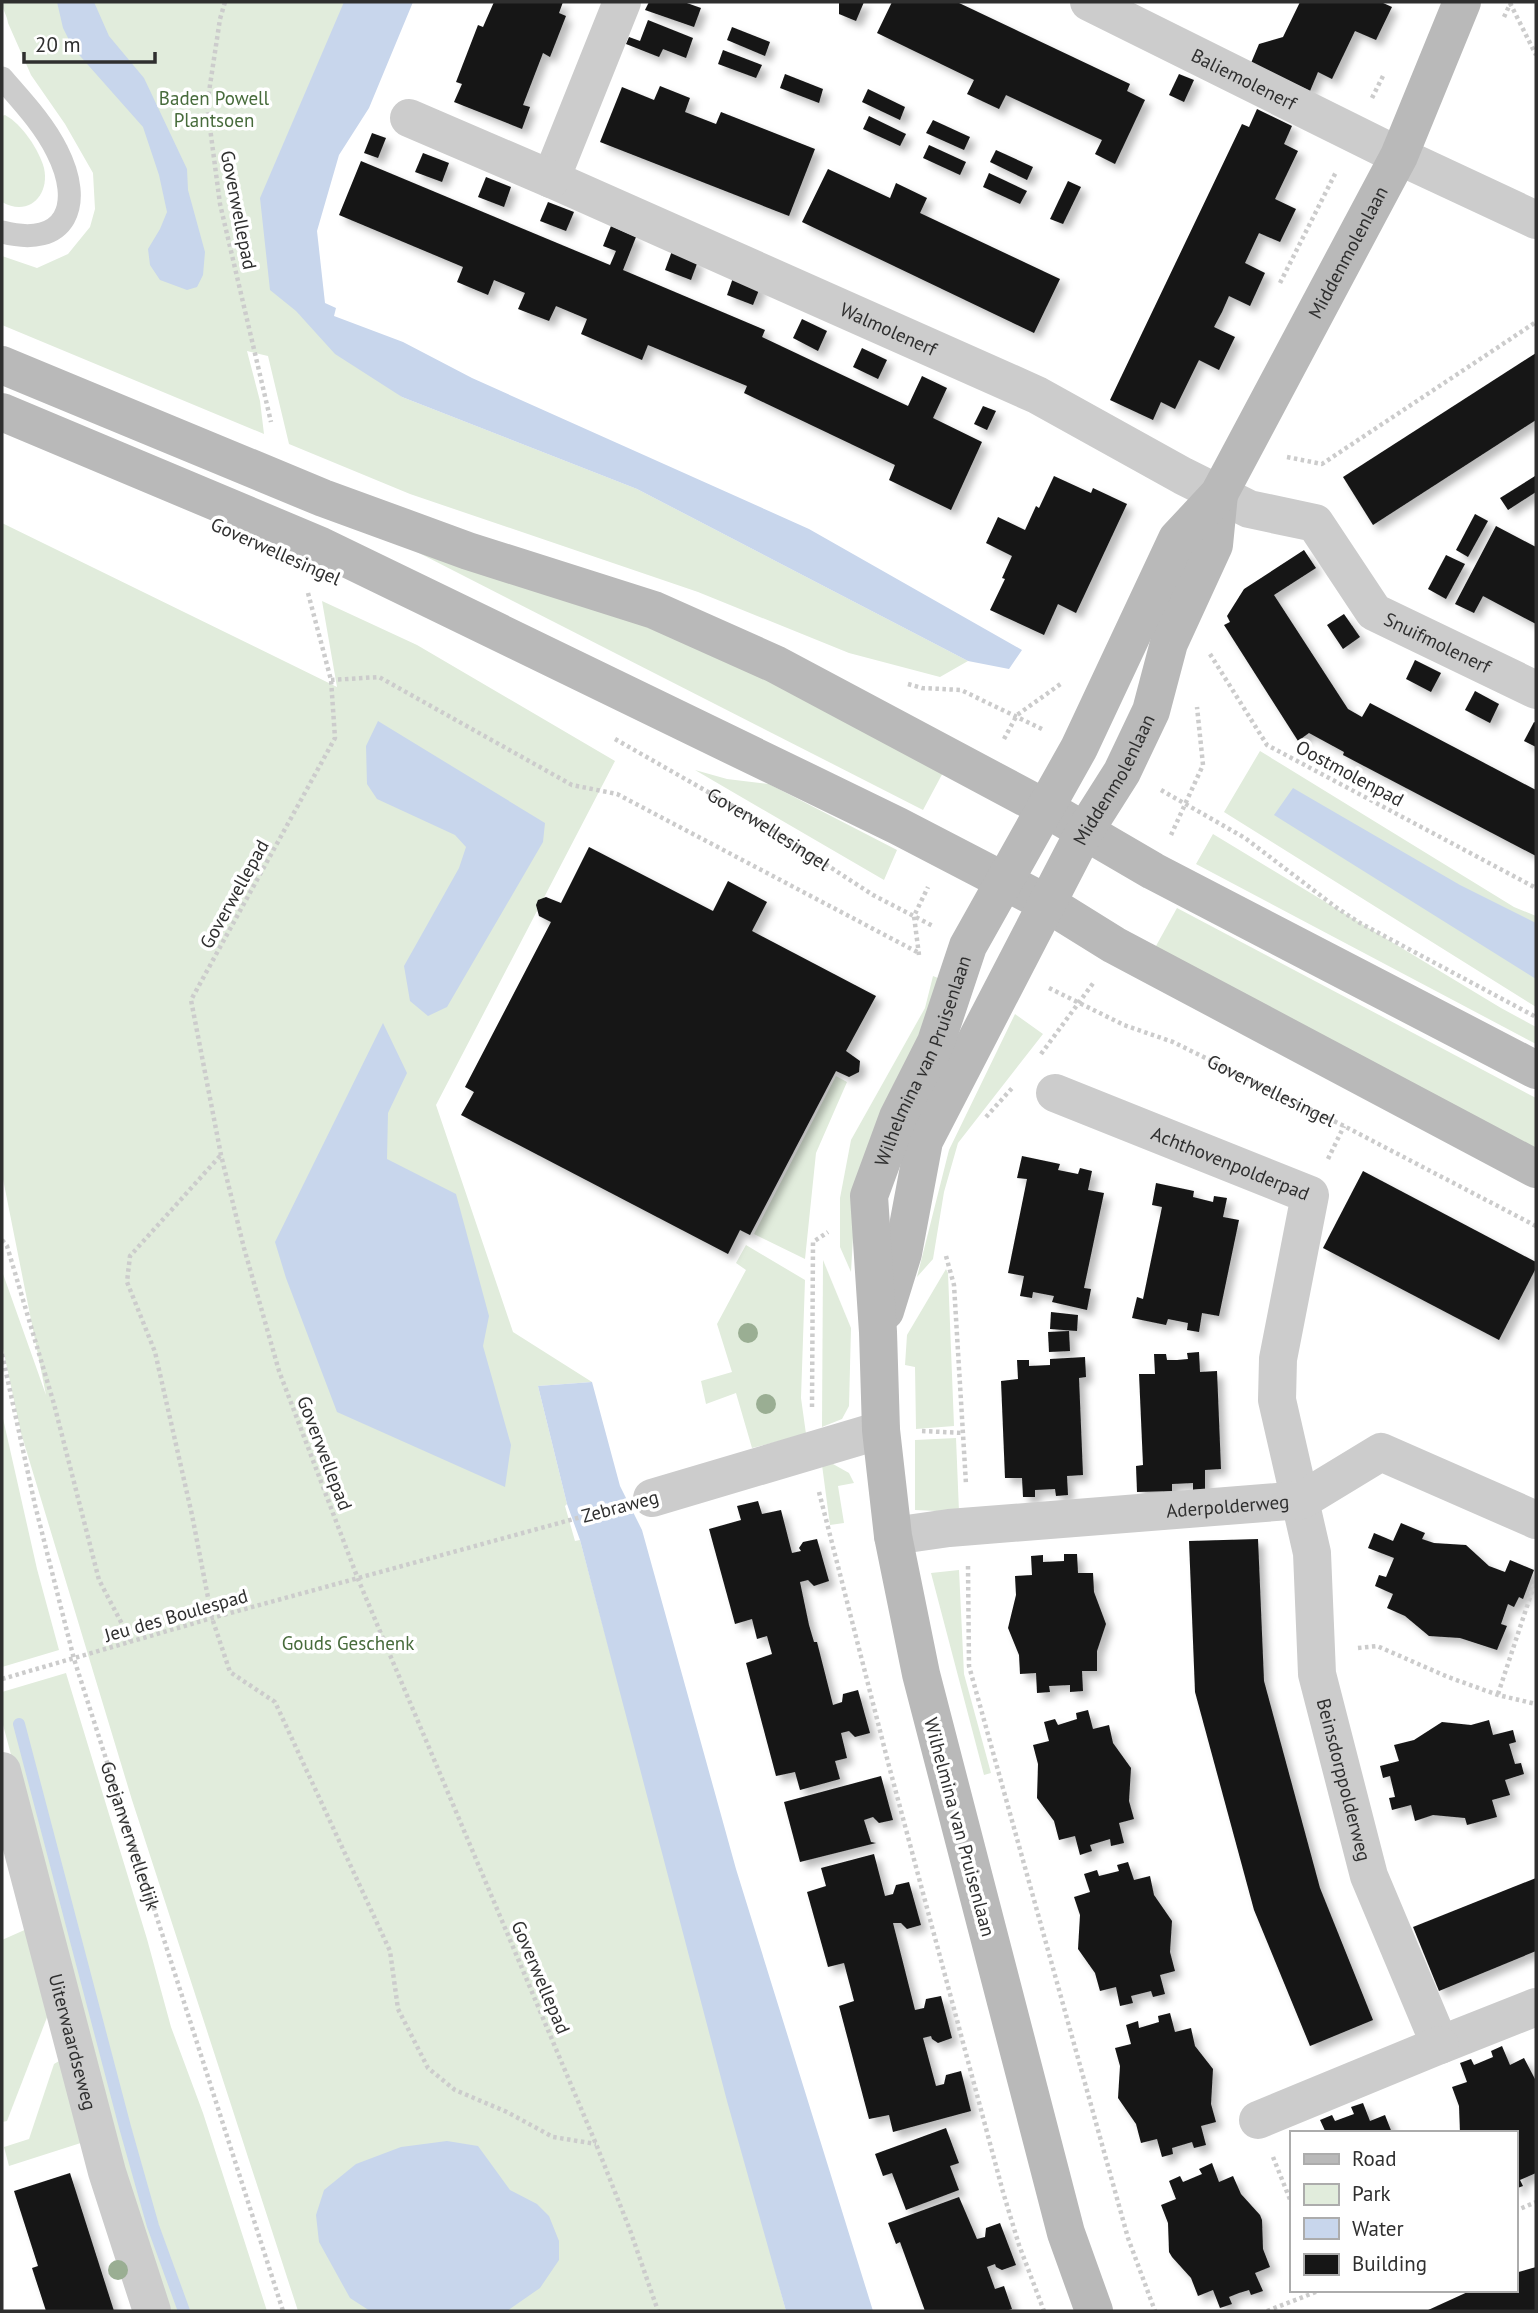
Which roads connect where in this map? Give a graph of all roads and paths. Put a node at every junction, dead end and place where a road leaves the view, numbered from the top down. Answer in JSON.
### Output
{"nodes":[{"id":1,"x":225,"y":2,"type":"edge"},
{"id":2,"x":622,"y":2,"type":"edge"},
{"id":3,"x":1089,"y":2,"type":"edge"},
{"id":4,"x":1462,"y":2,"type":"edge"},
{"id":5,"x":1510,"y":3,"type":"edge"},
{"id":6,"x":1536,"y":55,"type":"edge"},
{"id":7,"x":2,"y":78,"type":"edge"},
{"id":8,"x":409,"y":118,"type":"dead end"},
{"id":9,"x":1399,"y":156,"type":"junction"},
{"id":10,"x":551,"y":179,"type":"junction"},
{"id":11,"x":1536,"y":188,"type":"edge"},
{"id":12,"x":1502,"y":204,"type":"junction"},
{"id":13,"x":1536,"y":220,"type":"edge"},
{"id":14,"x":2,"y":232,"type":"edge"},
{"id":15,"x":1536,"y":322,"type":"edge"},
{"id":16,"x":2,"y":365,"type":"edge"},
{"id":17,"x":2,"y":412,"type":"edge"},
{"id":18,"x":271,"y":422,"type":"dead end"},
{"id":19,"x":1276,"y":455,"type":"dead end"},
{"id":20,"x":1219,"y":494,"type":"junction"},
{"id":21,"x":308,"y":593,"type":"dead end"},
{"id":22,"x":1203,"y":644,"type":"dead end"},
{"id":23,"x":331,"y":680,"type":"junction"},
{"id":24,"x":1536,"y":690,"type":"edge"},
{"id":25,"x":610,"y":735,"type":"dead end"},
{"id":26,"x":1186,"y":804,"type":"dead end"},
{"id":27,"x":1045,"y":808,"type":"junction"},
{"id":28,"x":1084,"y":832,"type":"junction"},
{"id":29,"x":1004,"y":881,"type":"junction"},
{"id":30,"x":1536,"y":888,"type":"edge"},
{"id":31,"x":1048,"y":904,"type":"junction"},
{"id":32,"x":968,"y":946,"type":"junction"},
{"id":33,"x":919,"y":953,"type":"dead end"},
{"id":34,"x":1012,"y":969,"type":"junction"},
{"id":35,"x":1081,"y":1003,"type":"junction"},
{"id":36,"x":1536,"y":1017,"type":"edge"},
{"id":37,"x":1038,"y":1058,"type":"dead end"},
{"id":38,"x":1536,"y":1070,"type":"edge"},
{"id":39,"x":1038,"y":1086,"type":"joint"},
{"id":40,"x":979,"y":1125,"type":"dead end"},
{"id":41,"x":221,"y":1155,"type":"junction"},
{"id":42,"x":1536,"y":1169,"type":"edge"},
{"id":43,"x":1536,"y":1226,"type":"edge"},
{"id":44,"x":2,"y":1240,"type":"edge"},
{"id":45,"x":946,"y":1255,"type":"dead end"},
{"id":46,"x":878,"y":1332,"type":"junction"},
{"id":47,"x":2,"y":1354,"type":"edge"},
{"id":48,"x":881,"y":1430,"type":"junction"},
{"id":49,"x":652,"y":1498,"type":"joint"},
{"id":50,"x":1302,"y":1500,"type":"junction"},
{"id":51,"x":1536,"y":1520,"type":"edge"},
{"id":52,"x":968,"y":1527,"type":"junction"},
{"id":53,"x":893,"y":1536,"type":"junction"},
{"id":54,"x":358,"y":1579,"type":"junction"},
{"id":55,"x":1536,"y":1579,"type":"edge"},
{"id":56,"x":212,"y":1618,"type":"junction"},
{"id":57,"x":131,"y":1643,"type":"junction"},
{"id":58,"x":1315,"y":1647,"type":"junction"},
{"id":59,"x":74,"y":1659,"type":"junction"},
{"id":60,"x":2,"y":1679,"type":"edge"},
{"id":61,"x":1498,"y":1695,"type":"junction"},
{"id":62,"x":1536,"y":1704,"type":"edge"},
{"id":63,"x":2,"y":1771,"type":"edge"},
{"id":64,"x":1536,"y":2007,"type":"edge"},
{"id":65,"x":1440,"y":2045,"type":"junction"},
{"id":66,"x":1258,"y":2120,"type":"dead end"},
{"id":67,"x":596,"y":2144,"type":"junction"},
{"id":68,"x":1536,"y":2202,"type":"edge"},
{"id":69,"x":1517,"y":2210,"type":"edge"},
{"id":70,"x":1316,"y":2292,"type":"edge"},
{"id":71,"x":152,"y":2311,"type":"edge"},
{"id":72,"x":283,"y":2311,"type":"edge"},
{"id":73,"x":658,"y":2311,"type":"edge"},
{"id":74,"x":1094,"y":2311,"type":"edge"},
{"id":75,"x":1155,"y":2311,"type":"edge"},
{"id":76,"x":1267,"y":2311,"type":"edge"}],
"edges":[{"from":1,"to":18,"type":"path","name":"Goverwellepad"},
{"from":2,"to":10,"type":"street"},
{"from":3,"to":9,"type":"street","name":"Baliemolenerf"},
{"from":4,"to":9,"type":"street","name":"Middenmolenlaan"},
{"from":5,"to":6,"type":"path"},
{"from":7,"to":14,"type":"lane"},
{"from":8,"to":10,"type":"street","name":"Walmolenerf"},
{"from":9,"to":12,"type":"street","name":"Baliemolenerf"},
{"from":9,"to":20,"type":"street","name":"Middenmolenlaan"},
{"from":10,"to":20,"type":"street","name":"Walmolenerf"},
{"from":11,"to":12,"type":"street"},
{"from":12,"to":13,"type":"street","name":"Baliemolenerf"},
{"from":15,"to":19,"type":"path"},
{"from":16,"to":27,"type":"street"},
{"from":17,"to":29,"type":"street","name":"Goverwellesingel"},
{"from":20,"to":24,"type":"street","name":"Snuifmolenerf"},
{"from":20,"to":27,"type":"street","name":"Middenmolenlaan"},
{"from":20,"to":28,"type":"street","name":"Middenmolenlaan"},
{"from":21,"to":23,"type":"path","name":"Goverwellepad"},
{"from":22,"to":30,"type":"path","name":"Oostmolenpad"},
{"from":23,"to":33,"type":"path"},
{"from":23,"to":41,"type":"path","name":"Goverwellepad"},
{"from":25,"to":32,"type":"path","name":"Goverwellesingel"},
{"from":26,"to":36,"type":"path"},
{"from":27,"to":28,"type":"street"},
{"from":27,"to":29,"type":"street","name":"Wilhelmina van Pruisenlaan"},
{"from":28,"to":31,"type":"street","name":"Middenmolenlaan"},
{"from":28,"to":38,"type":"street"},
{"from":29,"to":31,"type":"street","name":"Goverwellesingel"},
{"from":29,"to":32,"type":"street","name":"Wilhelmina van Pruisenlaan"},
{"from":31,"to":34,"type":"street","name":"Wilhelmina van Pruisenlaan"},
{"from":31,"to":42,"type":"street","name":"Goverwellesingel"},
{"from":32,"to":46,"type":"street","name":"Wilhelmina van Pruisenlaan"},
{"from":34,"to":35,"type":"path","name":"Goverwellesingel"},
{"from":34,"to":46,"type":"street","name":"Wilhelmina van Pruisenlaan"},
{"from":35,"to":37,"type":"path"},
{"from":35,"to":43,"type":"path","name":"Goverwellesingel"},
{"from":39,"to":40,"type":"path"},
{"from":39,"to":50,"type":"street","name":"Achthovenpolderpad"},
{"from":41,"to":54,"type":"path","name":"Goverwellepad"},
{"from":41,"to":56,"type":"path"},
{"from":44,"to":57,"type":"path"},
{"from":45,"to":52,"type":"path"},
{"from":46,"to":48,"type":"street","name":"Wilhelmina van Pruisenlaan"},
{"from":47,"to":59,"type":"path","name":"Goejanverwelledijk"},
{"from":48,"to":49,"type":"street","name":"Zebraweg"},
{"from":48,"to":53,"type":"street","name":"Wilhelmina van Pruisenlaan"},
{"from":49,"to":54,"type":"path","name":"Zebraweg"},
{"from":50,"to":51,"type":"street","name":"Aderpolderweg"},
{"from":50,"to":52,"type":"street","name":"Aderpolderweg"},
{"from":50,"to":58,"type":"street","name":"Beinsdorppolderweg"},
{"from":52,"to":53,"type":"street","name":"Aderpolderweg"},
{"from":52,"to":75,"type":"path"},
{"from":53,"to":74,"type":"street","name":"Wilhelmina van Pruisenlaan"},
{"from":54,"to":56,"type":"path","name":"Jeu des Boulespad"},
{"from":54,"to":67,"type":"path","name":"Goverwellepad"},
{"from":55,"to":61,"type":"path"},
{"from":56,"to":57,"type":"path","name":"Jeu des Boulespad"},
{"from":56,"to":67,"type":"path"},
{"from":57,"to":59,"type":"path","name":"Jeu des Boulespad"},
{"from":58,"to":61,"type":"path"},
{"from":58,"to":65,"type":"street","name":"Beinsdorppolderweg"},
{"from":59,"to":60,"type":"path","name":"Jeu des Boulespad"},
{"from":59,"to":72,"type":"path","name":"Goejanverwelledijk"},
{"from":61,"to":62,"type":"path"},
{"from":63,"to":71,"type":"street","name":"Uiterwaardseweg"},
{"from":64,"to":65,"type":"street"},
{"from":65,"to":66,"type":"street"},
{"from":67,"to":73,"type":"path","name":"Goverwellepad"},
{"from":68,"to":69,"type":"path"},
{"from":70,"to":76,"type":"path"}]}
